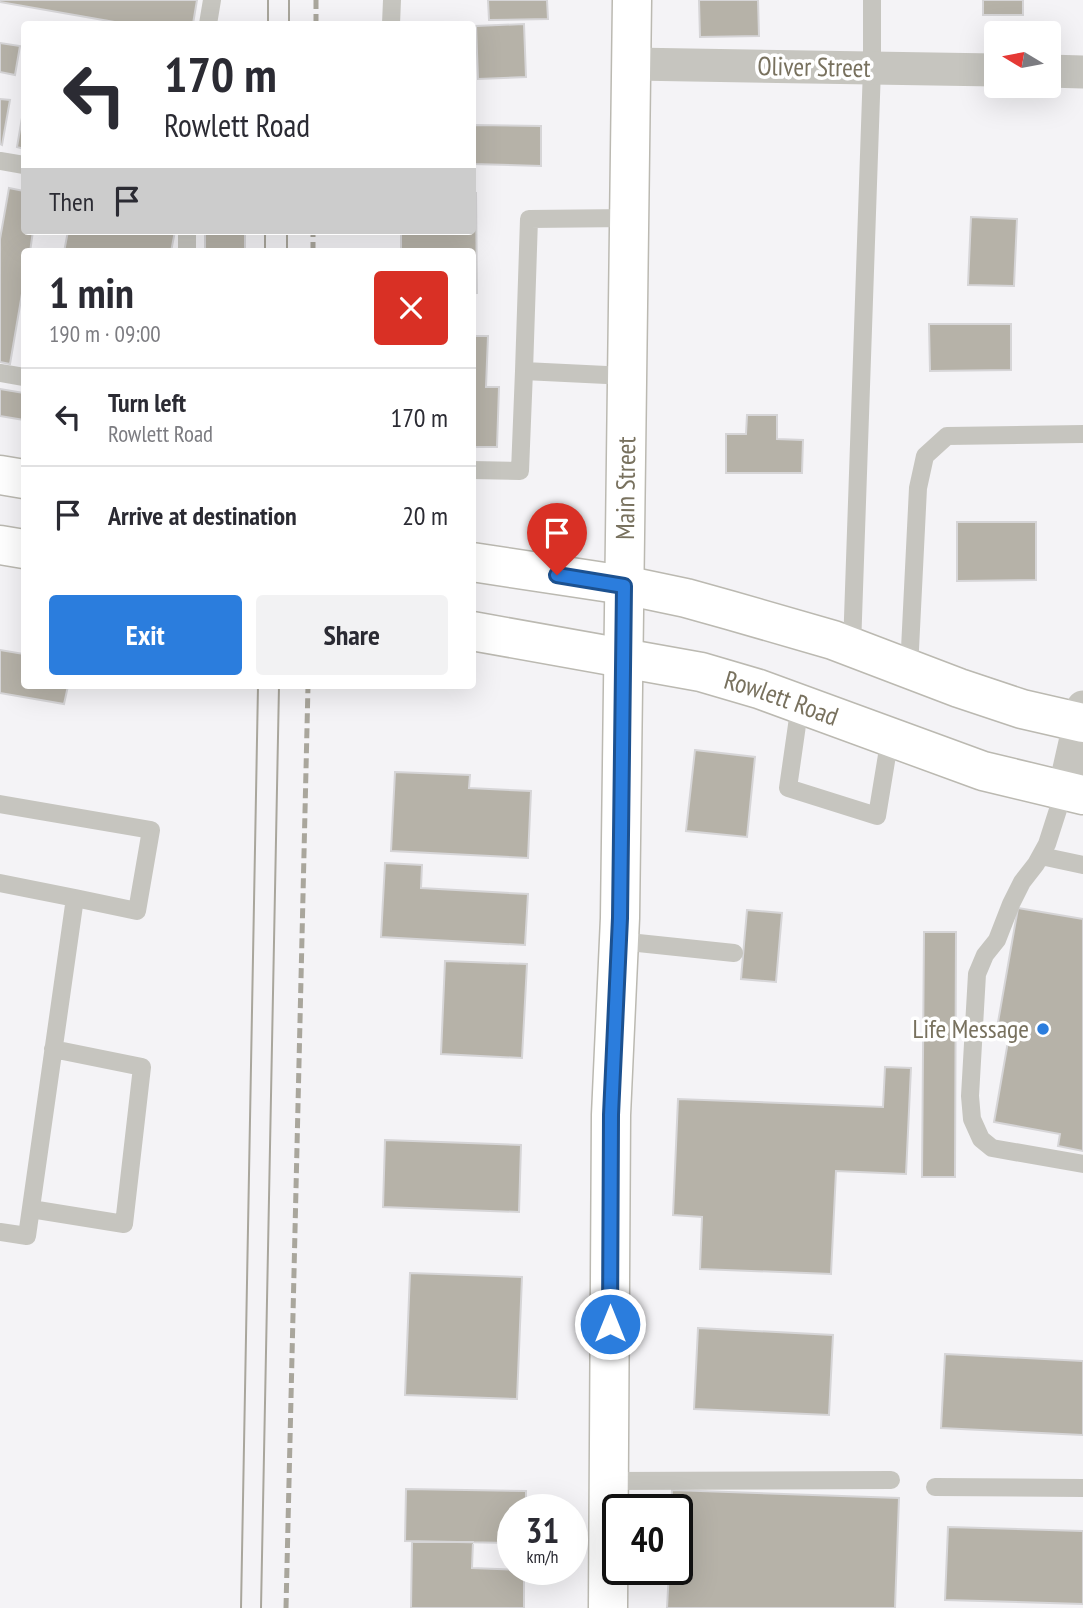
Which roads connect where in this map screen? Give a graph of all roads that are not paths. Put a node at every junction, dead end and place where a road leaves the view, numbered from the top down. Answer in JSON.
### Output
{"nodes":[{"id":1,"x":212,"y":0,"type":"edge"},
{"id":2,"x":392,"y":0,"type":"edge"},
{"id":3,"x":632,"y":0,"type":"edge"},
{"id":4,"x":872,"y":0,"type":"edge"},
{"id":5,"x":208,"y":21,"type":"edge"},
{"id":6,"x":391,"y":21,"type":"edge"},
{"id":7,"x":632,"y":64,"type":"junction"},
{"id":8,"x":872,"y":68,"type":"junction"},
{"id":9,"x":984,"y":70,"type":"edge"},
{"id":10,"x":1061,"y":71,"type":"edge"},
{"id":11,"x":1083,"y":72,"type":"edge"},
{"id":12,"x":21,"y":165,"type":"edge"},
{"id":13,"x":1,"y":166,"type":"edge"},
{"id":14,"x":629,"y":218,"type":"junction"},
{"id":15,"x":524,"y":371,"type":"junction"},
{"id":16,"x":0,"y":373,"type":"edge"},
{"id":17,"x":21,"y":376,"type":"edge"},
{"id":18,"x":627,"y":376,"type":"junction"},
{"id":19,"x":1083,"y":434,"type":"edge"},
{"id":20,"x":476,"y":470,"type":"edge"},
{"id":21,"x":0,"y":475,"type":"edge"},
{"id":22,"x":21,"y":478,"type":"edge"},
{"id":23,"x":0,"y":545,"type":"edge"},
{"id":24,"x":21,"y":548,"type":"edge"},
{"id":25,"x":476,"y":563,"type":"edge"},
{"id":26,"x":624,"y":586,"type":"junction"},
{"id":27,"x":476,"y":632,"type":"edge"},
{"id":28,"x":852,"y":647,"type":"junction"},
{"id":29,"x":624,"y":659,"type":"junction"},
{"id":30,"x":909,"y":669,"type":"junction"},
{"id":31,"x":800,"y":704,"type":"junction"},
{"id":32,"x":1082,"y":717,"type":"edge"},
{"id":33,"x":890,"y":737,"type":"junction"},
{"id":34,"x":1073,"y":793,"type":"edge"},
{"id":35,"x":0,"y":804,"type":"edge"},
{"id":36,"x":1041,"y":856,"type":"junction"},
{"id":37,"x":1083,"y":865,"type":"edge"},
{"id":38,"x":0,"y":883,"type":"edge"},
{"id":39,"x":75,"y":898,"type":"junction"},
{"id":40,"x":619,"y":941,"type":"junction"},
{"id":41,"x":734,"y":953,"type":"dead end"},
{"id":42,"x":53,"y":1049,"type":"junction"},
{"id":43,"x":1083,"y":1164,"type":"edge"},
{"id":44,"x":31,"y":1209,"type":"junction"},
{"id":45,"x":0,"y":1232,"type":"edge"},
{"id":46,"x":891,"y":1480,"type":"dead end"},
{"id":47,"x":609,"y":1481,"type":"junction"},
{"id":48,"x":935,"y":1487,"type":"dead end"},
{"id":49,"x":1083,"y":1488,"type":"edge"},
{"id":50,"x":608,"y":1608,"type":"edge"}],
"edges":[{"from":1,"to":5,"type":"lane"},
{"from":2,"to":6,"type":"lane"},
{"from":3,"to":7,"type":"street","name":"Main Street"},
{"from":4,"to":8,"type":"lane"},
{"from":7,"to":8,"type":"street","name":"Oliver Street"},
{"from":7,"to":14,"type":"street","name":"Main Street"},
{"from":8,"to":9,"type":"street","name":"Oliver Street"},
{"from":8,"to":28,"type":"lane"},
{"from":10,"to":11,"type":"street"},
{"from":12,"to":13,"type":"lane"},
{"from":14,"to":15,"type":"lane"},
{"from":14,"to":18,"type":"street","name":"Main Street"},
{"from":15,"to":18,"type":"lane"},
{"from":15,"to":20,"type":"lane"},
{"from":16,"to":17,"type":"lane"},
{"from":18,"to":26,"type":"street","name":"Main Street"},
{"from":19,"to":30,"type":"lane"},
{"from":21,"to":22,"type":"street"},
{"from":23,"to":24,"type":"street"},
{"from":25,"to":26,"type":"street"},
{"from":26,"to":28,"type":"street"},
{"from":26,"to":29,"type":"street","name":"Main Street"},
{"from":27,"to":29,"type":"street","name":"Rowlett Road"},
{"from":28,"to":30,"type":"street"},
{"from":29,"to":31,"type":"street","name":"Rowlett Road"},
{"from":29,"to":40,"type":"street","name":"Main Street"},
{"from":30,"to":32,"type":"street"},
{"from":31,"to":33,"type":"street","name":"Rowlett Road"},
{"from":31,"to":33,"type":"lane"},
{"from":32,"to":34,"type":"street"},
{"from":33,"to":34,"type":"street","name":"Rowlett Road"},
{"from":34,"to":36,"type":"lane"},
{"from":35,"to":39,"type":"lane"},
{"from":36,"to":37,"type":"lane"},
{"from":36,"to":43,"type":"lane"},
{"from":38,"to":39,"type":"lane"},
{"from":39,"to":42,"type":"lane"},
{"from":40,"to":41,"type":"lane"},
{"from":40,"to":47,"type":"street","name":"Main Street"},
{"from":42,"to":44,"type":"lane"},
{"from":42,"to":44,"type":"lane"},
{"from":44,"to":45,"type":"lane"},
{"from":46,"to":47,"type":"lane"},
{"from":47,"to":50,"type":"street","name":"Main Street"},
{"from":48,"to":49,"type":"lane"}]}
